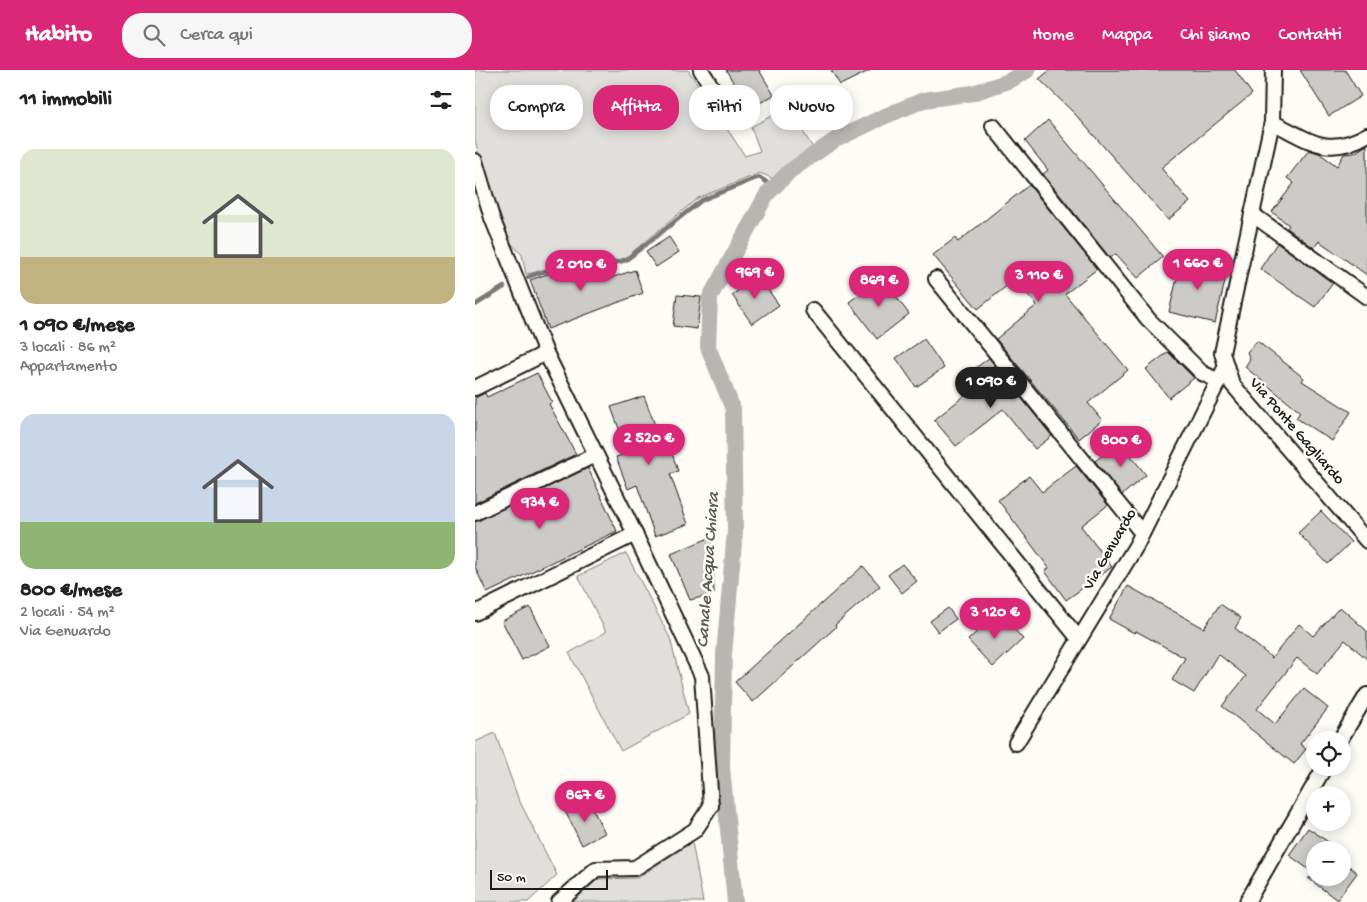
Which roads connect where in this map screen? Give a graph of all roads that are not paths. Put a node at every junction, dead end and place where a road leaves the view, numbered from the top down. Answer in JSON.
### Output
{"nodes":[{"id":1,"x":701,"y":70,"type":"edge"},
{"id":2,"x":1273,"y":70,"type":"edge"},
{"id":3,"x":711,"y":85,"type":"edge"},
{"id":4,"x":1272,"y":122,"type":"junction"},
{"id":5,"x":993,"y":126,"type":"dead end"},
{"id":6,"x":1367,"y":135,"type":"edge"},
{"id":7,"x":475,"y":161,"type":"edge"},
{"id":8,"x":1252,"y":214,"type":"junction"},
{"id":9,"x":935,"y":280,"type":"dead end"},
{"id":10,"x":1367,"y":296,"type":"edge"},
{"id":11,"x":813,"y":310,"type":"dead end"},
{"id":12,"x":546,"y":353,"type":"junction"},
{"id":13,"x":1225,"y":368,"type":"junction"},
{"id":14,"x":1219,"y":381,"type":"junction"},
{"id":15,"x":475,"y":388,"type":"edge"},
{"id":16,"x":595,"y":455,"type":"junction"},
{"id":17,"x":475,"y":513,"type":"edge"},
{"id":18,"x":635,"y":534,"type":"junction"},
{"id":19,"x":1142,"y":534,"type":"junction"},
{"id":20,"x":1367,"y":541,"type":"edge"},
{"id":21,"x":475,"y":613,"type":"edge"},
{"id":22,"x":1079,"y":639,"type":"junction"},
{"id":23,"x":1367,"y":694,"type":"edge"},
{"id":24,"x":1345,"y":731,"type":"edge"},
{"id":25,"x":1016,"y":743,"type":"dead end"},
{"id":26,"x":1319,"y":776,"type":"edge"},
{"id":27,"x":559,"y":902,"type":"edge"},
{"id":28,"x":1247,"y":902,"type":"edge"}],
"edges":[{"from":1,"to":3,"type":"street"},
{"from":2,"to":4,"type":"street","name":"Via Ponte Gagliardo"},
{"from":4,"to":6,"type":"street"},
{"from":4,"to":8,"type":"street","name":"Via Ponte Gagliardo"},
{"from":5,"to":14,"type":"street"},
{"from":7,"to":12,"type":"street"},
{"from":8,"to":10,"type":"street"},
{"from":8,"to":13,"type":"street","name":"Via Ponte Gagliardo"},
{"from":9,"to":19,"type":"street"},
{"from":11,"to":22,"type":"street"},
{"from":12,"to":15,"type":"street"},
{"from":12,"to":16,"type":"street"},
{"from":13,"to":14,"type":"street","name":"Via Genuardo"},
{"from":13,"to":20,"type":"street","name":"Via Ponte Gagliardo"},
{"from":14,"to":19,"type":"street","name":"Via Genuardo"},
{"from":16,"to":17,"type":"street"},
{"from":16,"to":18,"type":"street"},
{"from":18,"to":21,"type":"street"},
{"from":18,"to":27,"type":"street"},
{"from":19,"to":22,"type":"street","name":"Via Genuardo"},
{"from":22,"to":25,"type":"street","name":"Via Genuardo"},
{"from":23,"to":24,"type":"street"},
{"from":26,"to":28,"type":"street"}]}
